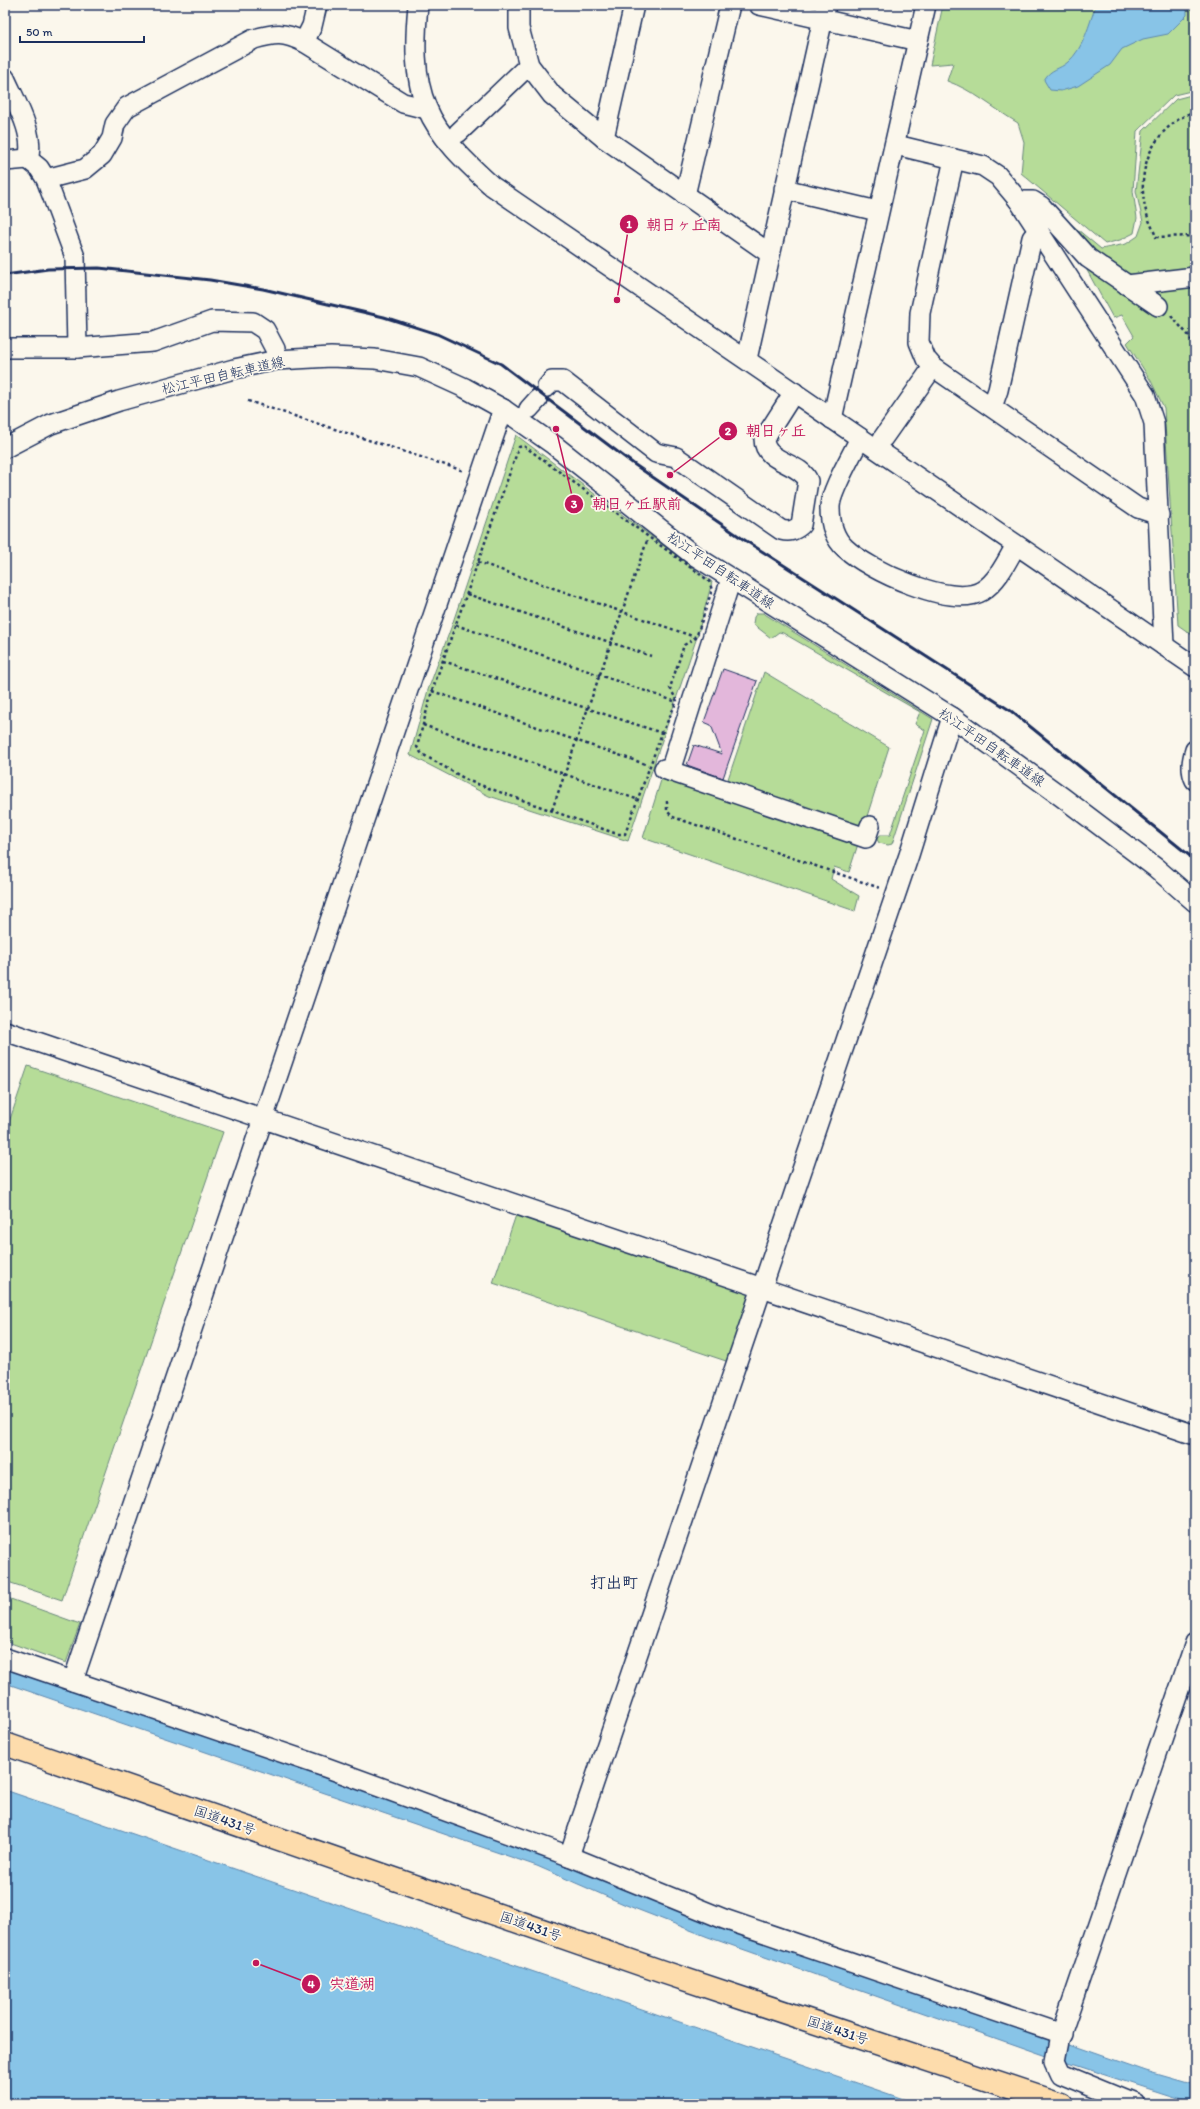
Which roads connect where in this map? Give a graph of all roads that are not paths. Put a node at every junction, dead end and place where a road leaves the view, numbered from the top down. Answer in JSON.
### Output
{"nodes":[{"id":1,"x":317,"y":5,"type":"edge"},
{"id":2,"x":418,"y":5,"type":"edge"},
{"id":3,"x":519,"y":5,"type":"edge"},
{"id":4,"x":634,"y":5,"type":"edge"},
{"id":5,"x":730,"y":5,"type":"edge"},
{"id":6,"x":759,"y":5,"type":"edge"},
{"id":7,"x":926,"y":5,"type":"edge"},
{"id":8,"x":824,"y":12,"type":"edge"},
{"id":9,"x":918,"y":41,"type":"junction"},
{"id":10,"x":304,"y":42,"type":"junction"},
{"id":11,"x":529,"y":65,"type":"junction"},
{"id":12,"x":5,"y":78,"type":"edge"},
{"id":13,"x":427,"y":109,"type":"junction"},
{"id":14,"x":458,"y":133,"type":"dead end"},
{"id":15,"x":604,"y":138,"type":"junction"},
{"id":16,"x":896,"y":145,"type":"junction"},
{"id":17,"x":28,"y":159,"type":"junction"},
{"id":18,"x":954,"y":159,"type":"junction"},
{"id":19,"x":5,"y":160,"type":"edge"},
{"id":20,"x":46,"y":179,"type":"junction"},
{"id":21,"x":784,"y":189,"type":"junction"},
{"id":22,"x":685,"y":195,"type":"junction"},
{"id":23,"x":1019,"y":201,"type":"junction"},
{"id":24,"x":869,"y":209,"type":"dead end"},
{"id":25,"x":1039,"y":230,"type":"junction"},
{"id":26,"x":769,"y":253,"type":"junction"},
{"id":27,"x":1195,"y":277,"type":"edge"},
{"id":28,"x":1127,"y":285,"type":"junction"},
{"id":29,"x":1158,"y":306,"type":"road end"},
{"id":30,"x":5,"y":348,"type":"edge"},
{"id":31,"x":77,"y":348,"type":"junction"},
{"id":32,"x":747,"y":359,"type":"junction"},
{"id":33,"x":277,"y":360,"type":"junction"},
{"id":34,"x":932,"y":367,"type":"junction"},
{"id":35,"x":794,"y":392,"type":"junction"},
{"id":36,"x":538,"y":398,"type":"dead end"},
{"id":37,"x":992,"y":407,"type":"junction"},
{"id":38,"x":503,"y":409,"type":"junction"},
{"id":39,"x":832,"y":419,"type":"junction"},
{"id":40,"x":860,"y":438,"type":"junction"},
{"id":41,"x":883,"y":438,"type":"dead end"},
{"id":42,"x":5,"y":448,"type":"edge"},
{"id":43,"x":1159,"y":514,"type":"junction"},
{"id":44,"x":1016,"y":545,"type":"junction"},
{"id":45,"x":731,"y":579,"type":"junction"},
{"id":46,"x":1164,"y":646,"type":"junction"},
{"id":47,"x":1195,"y":668,"type":"edge"},
{"id":48,"x":952,"y":717,"type":"junction"},
{"id":49,"x":1195,"y":750,"type":"edge"},
{"id":50,"x":1195,"y":780,"type":"edge"},
{"id":51,"x":870,"y":826,"type":"dead end"},
{"id":52,"x":1195,"y":902,"type":"edge"},
{"id":53,"x":5,"y":1031,"type":"edge"},
{"id":54,"x":264,"y":1118,"type":"junction"},
{"id":55,"x":761,"y":1288,"type":"junction"},
{"id":56,"x":1195,"y":1435,"type":"edge"},
{"id":57,"x":1195,"y":1643,"type":"edge"},
{"id":58,"x":5,"y":1658,"type":"edge"},
{"id":59,"x":73,"y":1681,"type":"junction"},
{"id":60,"x":5,"y":1744,"type":"edge"},
{"id":61,"x":569,"y":1856,"type":"junction"},
{"id":62,"x":1061,"y":2037,"type":"junction"},
{"id":63,"x":1060,"y":2104,"type":"edge"},
{"id":64,"x":1134,"y":2104,"type":"edge"}],
"edges":[{"from":1,"to":10,"type":"street"},
{"from":2,"to":13,"type":"street"},
{"from":3,"to":11,"type":"street"},
{"from":4,"to":15,"type":"street"},
{"from":5,"to":22,"type":"street"},
{"from":6,"to":8,"type":"street"},
{"from":7,"to":9,"type":"street"},
{"from":8,"to":9,"type":"street"},
{"from":8,"to":21,"type":"street"},
{"from":9,"to":16,"type":"street"},
{"from":10,"to":13,"type":"street"},
{"from":10,"to":20,"type":"street"},
{"from":11,"to":14,"type":"street"},
{"from":11,"to":15,"type":"street"},
{"from":12,"to":17,"type":"street"},
{"from":13,"to":32,"type":"street"},
{"from":15,"to":22,"type":"street"},
{"from":16,"to":18,"type":"street"},
{"from":16,"to":39,"type":"street"},
{"from":17,"to":19,"type":"street"},
{"from":17,"to":20,"type":"street"},
{"from":18,"to":23,"type":"street"},
{"from":18,"to":34,"type":"street"},
{"from":20,"to":31,"type":"street"},
{"from":21,"to":24,"type":"street"},
{"from":21,"to":26,"type":"street"},
{"from":22,"to":26,"type":"street"},
{"from":23,"to":25,"type":"street"},
{"from":23,"to":28,"type":"street"},
{"from":25,"to":37,"type":"street"},
{"from":25,"to":43,"type":"street"},
{"from":26,"to":32,"type":"street"},
{"from":27,"to":28,"type":"street"},
{"from":28,"to":29,"type":"street"},
{"from":30,"to":31,"type":"street"},
{"from":31,"to":33,"type":"street"},
{"from":32,"to":35,"type":"street"},
{"from":33,"to":38,"type":"street","name":"松江平田自転車道線"},
{"from":33,"to":42,"type":"street","name":"松江平田自転車道線"},
{"from":34,"to":37,"type":"street"},
{"from":34,"to":41,"type":"street"},
{"from":35,"to":36,"type":"street"},
{"from":35,"to":39,"type":"street"},
{"from":37,"to":43,"type":"street"},
{"from":38,"to":45,"type":"street","name":"松江平田自転車道線"},
{"from":38,"to":54,"type":"street"},
{"from":39,"to":40,"type":"street"},
{"from":40,"to":44,"type":"street"},
{"from":40,"to":44,"type":"street"},
{"from":43,"to":46,"type":"street"},
{"from":44,"to":46,"type":"street"},
{"from":45,"to":48,"type":"street","name":"松江平田自転車道線"},
{"from":45,"to":51,"type":"street"},
{"from":46,"to":47,"type":"street"},
{"from":48,"to":52,"type":"street","name":"松江平田自転車道線"},
{"from":48,"to":55,"type":"street"},
{"from":49,"to":50,"type":"street"},
{"from":53,"to":54,"type":"street"},
{"from":54,"to":55,"type":"street"},
{"from":54,"to":59,"type":"street"},
{"from":55,"to":56,"type":"street"},
{"from":55,"to":61,"type":"street"},
{"from":57,"to":62,"type":"street"},
{"from":58,"to":59,"type":"street"},
{"from":59,"to":61,"type":"street"},
{"from":60,"to":63,"type":"highway","name":"国道431号"},
{"from":61,"to":62,"type":"street"},
{"from":62,"to":64,"type":"street"}]}
